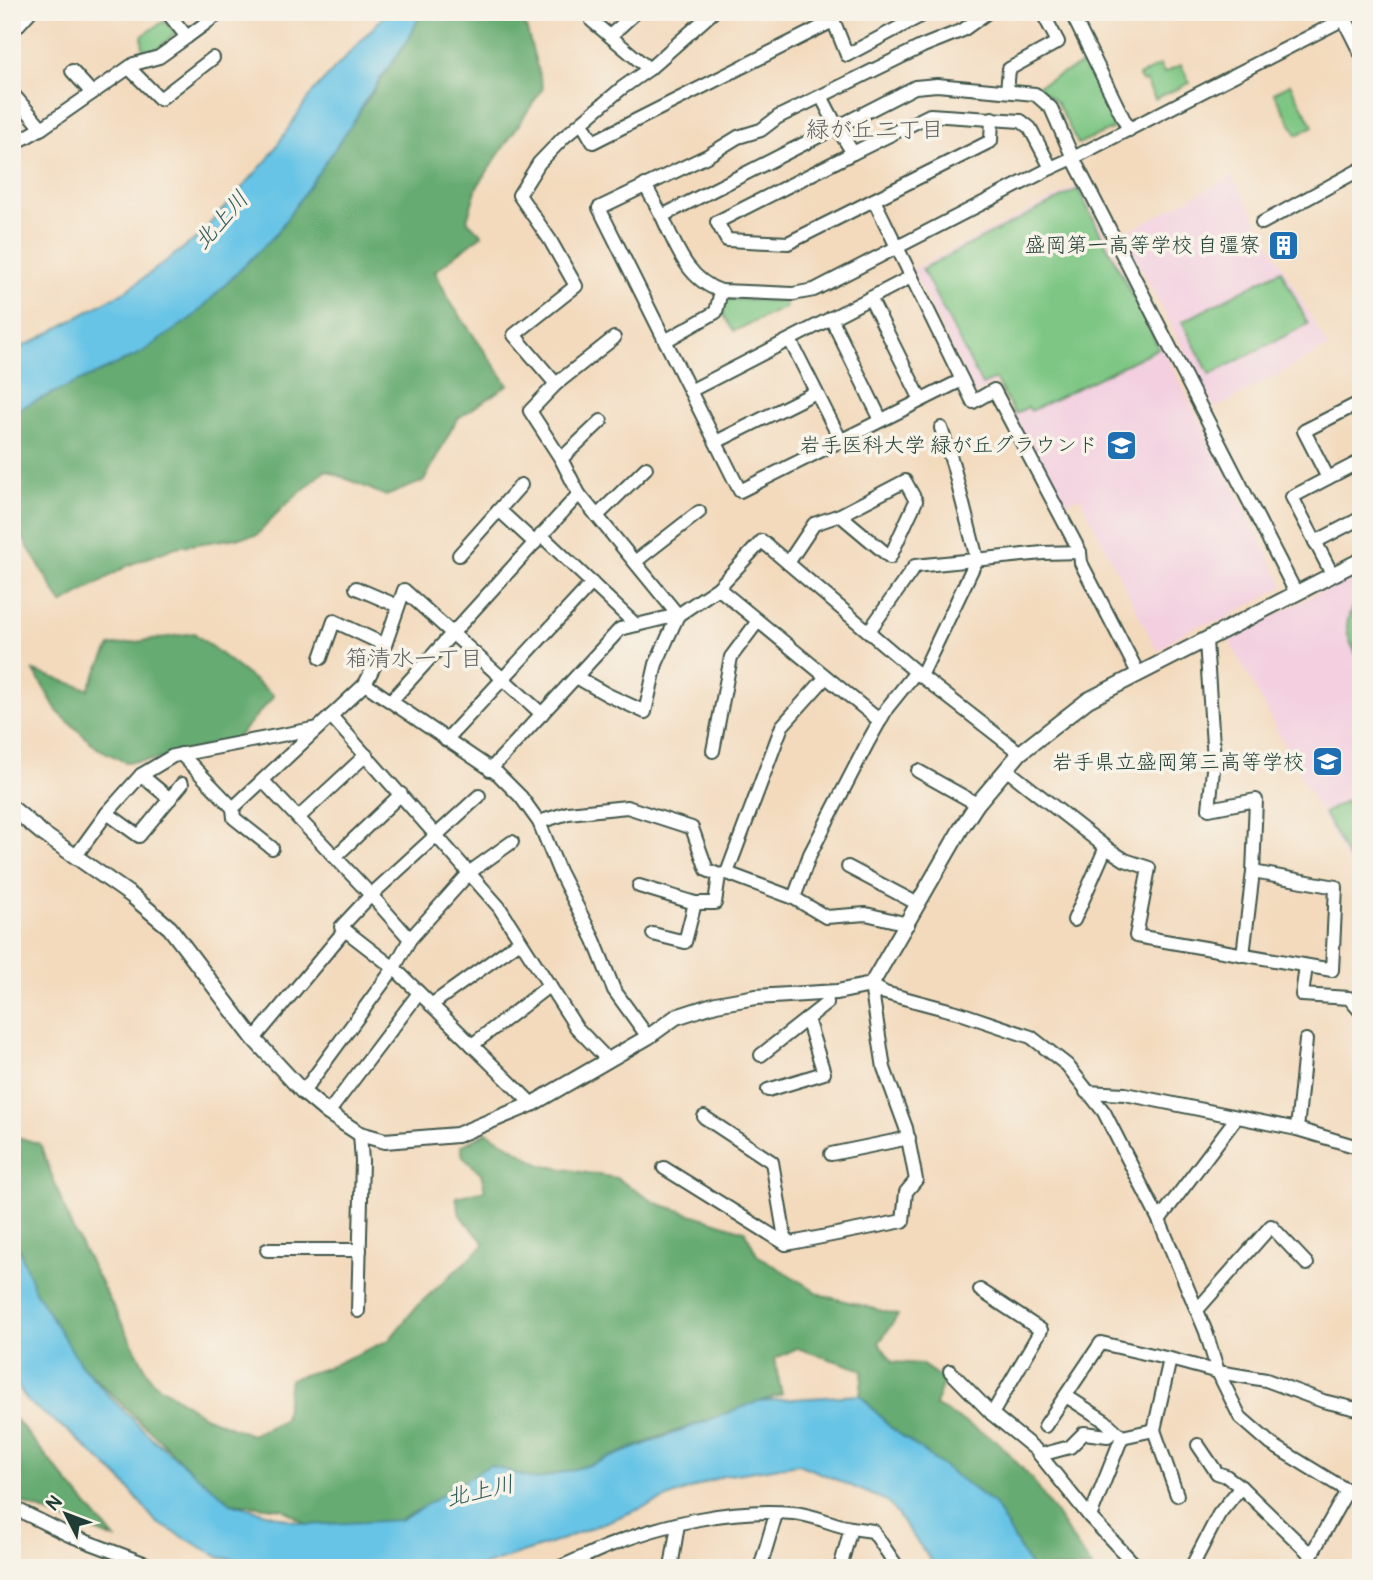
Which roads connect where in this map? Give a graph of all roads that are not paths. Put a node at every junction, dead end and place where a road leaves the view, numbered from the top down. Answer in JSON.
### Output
{"nodes":[{"id":1,"x":30,"y":12,"type":"edge"},
{"id":2,"x":167,"y":12,"type":"edge"},
{"id":3,"x":636,"y":12,"type":"edge"},
{"id":4,"x":713,"y":12,"type":"edge"},
{"id":5,"x":928,"y":12,"type":"edge"},
{"id":6,"x":988,"y":12,"type":"edge"},
{"id":7,"x":1042,"y":12,"type":"edge"},
{"id":8,"x":1071,"y":12,"type":"edge"},
{"id":9,"x":218,"y":13,"type":"edge"},
{"id":10,"x":1342,"y":16,"type":"edge"},
{"id":11,"x":832,"y":17,"type":"edge"},
{"id":12,"x":593,"y":21,"type":"dead end"},
{"id":13,"x":12,"y":33,"type":"edge"},
{"id":14,"x":610,"y":36,"type":"junction"},
{"id":15,"x":187,"y":37,"type":"junction"},
{"id":16,"x":1361,"y":52,"type":"edge"},
{"id":17,"x":213,"y":58,"type":"dead end"},
{"id":18,"x":129,"y":68,"type":"junction"},
{"id":19,"x":649,"y":69,"type":"junction"},
{"id":20,"x":72,"y":71,"type":"dead end"},
{"id":21,"x":1007,"y":91,"type":"junction"},
{"id":22,"x":12,"y":93,"type":"edge"},
{"id":23,"x":92,"y":93,"type":"junction"},
{"id":24,"x":821,"y":96,"type":"junction"},
{"id":25,"x":992,"y":118,"type":"junction"},
{"id":26,"x":582,"y":123,"type":"junction"},
{"id":27,"x":837,"y":127,"type":"junction"},
{"id":28,"x":42,"y":128,"type":"junction"},
{"id":29,"x":1129,"y":130,"type":"junction"},
{"id":30,"x":12,"y":145,"type":"edge"},
{"id":31,"x":853,"y":153,"type":"junction"},
{"id":32,"x":1073,"y":158,"type":"junction"},
{"id":33,"x":1051,"y":168,"type":"junction"},
{"id":34,"x":1361,"y":169,"type":"edge"},
{"id":35,"x":645,"y":185,"type":"junction"},
{"id":36,"x":874,"y":200,"type":"junction"},
{"id":37,"x":662,"y":216,"type":"junction"},
{"id":38,"x":1262,"y":223,"type":"dead end"},
{"id":39,"x":897,"y":248,"type":"junction"},
{"id":40,"x":911,"y":277,"type":"junction"},
{"id":41,"x":721,"y":291,"type":"junction"},
{"id":42,"x":870,"y":298,"type":"junction"},
{"id":43,"x":831,"y":318,"type":"junction"},
{"id":44,"x":614,"y":338,"type":"dead end"},
{"id":45,"x":790,"y":340,"type":"junction"},
{"id":46,"x":665,"y":341,"type":"junction"},
{"id":47,"x":962,"y":380,"type":"junction"},
{"id":48,"x":556,"y":384,"type":"junction"},
{"id":49,"x":690,"y":391,"type":"junction"},
{"id":50,"x":816,"y":392,"type":"junction"},
{"id":51,"x":921,"y":400,"type":"junction"},
{"id":52,"x":1361,"y":402,"type":"edge"},
{"id":53,"x":601,"y":421,"type":"dead end"},
{"id":54,"x":881,"y":421,"type":"junction"},
{"id":55,"x":941,"y":428,"type":"dead end"},
{"id":56,"x":841,"y":441,"type":"junction"},
{"id":57,"x":716,"y":442,"type":"junction"},
{"id":58,"x":561,"y":459,"type":"junction"},
{"id":59,"x":1361,"y":461,"type":"edge"},
{"id":60,"x":646,"y":468,"type":"dead end"},
{"id":61,"x":1328,"y":478,"type":"junction"},
{"id":62,"x":521,"y":485,"type":"dead end"},
{"id":63,"x":579,"y":494,"type":"junction"},
{"id":64,"x":499,"y":510,"type":"junction"},
{"id":65,"x":699,"y":512,"type":"dead end"},
{"id":66,"x":840,"y":515,"type":"junction"},
{"id":67,"x":597,"y":516,"type":"junction"},
{"id":68,"x":1361,"y":518,"type":"edge"},
{"id":69,"x":538,"y":539,"type":"junction"},
{"id":70,"x":1315,"y":542,"type":"junction"},
{"id":71,"x":1080,"y":552,"type":"junction"},
{"id":72,"x":459,"y":555,"type":"dead end"},
{"id":73,"x":977,"y":559,"type":"junction"},
{"id":74,"x":1361,"y":560,"type":"edge"},
{"id":75,"x":636,"y":561,"type":"junction"},
{"id":76,"x":788,"y":563,"type":"junction"},
{"id":77,"x":1332,"y":574,"type":"junction"},
{"id":78,"x":592,"y":583,"type":"junction"},
{"id":79,"x":356,"y":588,"type":"dead end"},
{"id":80,"x":718,"y":588,"type":"junction"},
{"id":81,"x":1296,"y":593,"type":"junction"},
{"id":82,"x":398,"y":606,"type":"junction"},
{"id":83,"x":678,"y":615,"type":"junction"},
{"id":84,"x":758,"y":621,"type":"junction"},
{"id":85,"x":636,"y":625,"type":"junction"},
{"id":86,"x":869,"y":631,"type":"junction"},
{"id":87,"x":453,"y":633,"type":"junction"},
{"id":88,"x":1206,"y":641,"type":"junction"},
{"id":89,"x":385,"y":645,"type":"junction"},
{"id":90,"x":321,"y":658,"type":"dead end"},
{"id":91,"x":1139,"y":673,"type":"junction"},
{"id":92,"x":919,"y":674,"type":"junction"},
{"id":93,"x":576,"y":677,"type":"junction"},
{"id":94,"x":826,"y":677,"type":"junction"},
{"id":95,"x":502,"y":679,"type":"junction"},
{"id":96,"x":365,"y":684,"type":"junction"},
{"id":97,"x":391,"y":701,"type":"junction"},
{"id":98,"x":542,"y":715,"type":"junction"},
{"id":99,"x":331,"y":716,"type":"junction"},
{"id":100,"x":880,"y":721,"type":"junction"},
{"id":101,"x":319,"y":728,"type":"junction"},
{"id":102,"x":446,"y":740,"type":"junction"},
{"id":103,"x":713,"y":751,"type":"dead end"},
{"id":104,"x":1020,"y":753,"type":"junction"},
{"id":105,"x":181,"y":754,"type":"junction"},
{"id":106,"x":366,"y":755,"type":"junction"},
{"id":107,"x":490,"y":770,"type":"junction"},
{"id":108,"x":1007,"y":770,"type":"junction"},
{"id":109,"x":918,"y":771,"type":"dead end"},
{"id":110,"x":141,"y":775,"type":"junction"},
{"id":111,"x":263,"y":781,"type":"junction"},
{"id":112,"x":182,"y":784,"type":"dead end"},
{"id":113,"x":401,"y":794,"type":"junction"},
{"id":114,"x":479,"y":796,"type":"dead end"},
{"id":115,"x":170,"y":799,"type":"junction"},
{"id":116,"x":977,"y":804,"type":"junction"},
{"id":117,"x":12,"y":808,"type":"edge"},
{"id":118,"x":233,"y":808,"type":"junction"},
{"id":119,"x":107,"y":813,"type":"junction"},
{"id":120,"x":298,"y":818,"type":"junction"},
{"id":121,"x":539,"y":822,"type":"junction"},
{"id":122,"x":437,"y":835,"type":"junction"},
{"id":123,"x":512,"y":842,"type":"dead end"},
{"id":124,"x":272,"y":848,"type":"dead end"},
{"id":125,"x":1106,"y":848,"type":"junction"},
{"id":126,"x":75,"y":857,"type":"junction"},
{"id":127,"x":335,"y":857,"type":"junction"},
{"id":128,"x":848,"y":867,"type":"dead end"},
{"id":129,"x":470,"y":872,"type":"junction"},
{"id":130,"x":1253,"y":872,"type":"junction"},
{"id":131,"x":723,"y":874,"type":"junction"},
{"id":132,"x":639,"y":887,"type":"dead end"},
{"id":133,"x":371,"y":895,"type":"junction"},
{"id":134,"x":794,"y":898,"type":"junction"},
{"id":135,"x":695,"y":903,"type":"junction"},
{"id":136,"x":918,"y":904,"type":"junction"},
{"id":137,"x":1074,"y":920,"type":"dead end"},
{"id":138,"x":908,"y":924,"type":"junction"},
{"id":139,"x":345,"y":930,"type":"junction"},
{"id":140,"x":653,"y":934,"type":"dead end"},
{"id":141,"x":410,"y":939,"type":"junction"},
{"id":142,"x":520,"y":941,"type":"junction"},
{"id":143,"x":1243,"y":955,"type":"junction"},
{"id":144,"x":1306,"y":966,"type":"junction"},
{"id":145,"x":394,"y":968,"type":"junction"},
{"id":146,"x":550,"y":985,"type":"junction"},
{"id":147,"x":871,"y":985,"type":"junction"},
{"id":148,"x":419,"y":993,"type":"junction"},
{"id":149,"x":827,"y":993,"type":"junction"},
{"id":150,"x":431,"y":1005,"type":"junction"},
{"id":151,"x":1361,"y":1012,"type":"edge"},
{"id":152,"x":807,"y":1019,"type":"junction"},
{"id":153,"x":648,"y":1037,"type":"junction"},
{"id":154,"x":254,"y":1039,"type":"junction"},
{"id":155,"x":1306,"y":1040,"type":"dead end"},
{"id":156,"x":472,"y":1045,"type":"junction"},
{"id":157,"x":761,"y":1055,"type":"dead end"},
{"id":158,"x":608,"y":1060,"type":"junction"},
{"id":159,"x":768,"y":1090,"type":"dead end"},
{"id":160,"x":303,"y":1092,"type":"junction"},
{"id":161,"x":1086,"y":1092,"type":"junction"},
{"id":162,"x":532,"y":1104,"type":"junction"},
{"id":163,"x":328,"y":1113,"type":"junction"},
{"id":164,"x":1237,"y":1117,"type":"junction"},
{"id":165,"x":704,"y":1118,"type":"dead end"},
{"id":166,"x":1297,"y":1129,"type":"junction"},
{"id":167,"x":360,"y":1135,"type":"junction"},
{"id":168,"x":909,"y":1138,"type":"junction"},
{"id":169,"x":1361,"y":1147,"type":"edge"},
{"id":170,"x":831,"y":1154,"type":"dead end"},
{"id":171,"x":664,"y":1168,"type":"dead end"},
{"id":172,"x":1159,"y":1220,"type":"junction"},
{"id":173,"x":786,"y":1244,"type":"junction"},
{"id":174,"x":267,"y":1250,"type":"dead end"},
{"id":175,"x":360,"y":1250,"type":"junction"},
{"id":176,"x":1307,"y":1264,"type":"dead end"},
{"id":177,"x":980,"y":1290,"type":"dead end"},
{"id":178,"x":1197,"y":1310,"type":"junction"},
{"id":179,"x":358,"y":1311,"type":"dead end"},
{"id":180,"x":1170,"y":1359,"type":"junction"},
{"id":181,"x":950,"y":1371,"type":"dead end"},
{"id":182,"x":1218,"y":1372,"type":"junction"},
{"id":183,"x":1066,"y":1396,"type":"junction"},
{"id":184,"x":1361,"y":1410,"type":"edge"},
{"id":185,"x":992,"y":1414,"type":"junction"},
{"id":186,"x":1045,"y":1426,"type":"dead end"},
{"id":187,"x":1154,"y":1430,"type":"junction"},
{"id":188,"x":1118,"y":1433,"type":"junction"},
{"id":189,"x":1198,"y":1444,"type":"dead end"},
{"id":190,"x":1040,"y":1455,"type":"junction"},
{"id":191,"x":1241,"y":1487,"type":"junction"},
{"id":192,"x":1348,"y":1489,"type":"junction"},
{"id":193,"x":1177,"y":1494,"type":"dead end"},
{"id":194,"x":1361,"y":1499,"type":"edge"},
{"id":195,"x":12,"y":1507,"type":"edge"},
{"id":196,"x":776,"y":1514,"type":"junction"},
{"id":197,"x":1090,"y":1517,"type":"junction"},
{"id":198,"x":678,"y":1524,"type":"junction"},
{"id":199,"x":851,"y":1528,"type":"junction"},
{"id":200,"x":1125,"y":1562,"type":"edge"},
{"id":201,"x":157,"y":1568,"type":"edge"},
{"id":202,"x":558,"y":1568,"type":"edge"},
{"id":203,"x":671,"y":1568,"type":"edge"},
{"id":204,"x":760,"y":1568,"type":"edge"},
{"id":205,"x":839,"y":1568,"type":"edge"},
{"id":206,"x":898,"y":1568,"type":"edge"},
{"id":207,"x":1138,"y":1568,"type":"edge"},
{"id":208,"x":1191,"y":1568,"type":"edge"}],
"edges":[{"from":1,"to":13,"type":"street"},
{"from":2,"to":15,"type":"street"},
{"from":3,"to":14,"type":"street"},
{"from":4,"to":19,"type":"street"},
{"from":5,"to":11,"type":"street"},
{"from":6,"to":24,"type":"street"},
{"from":7,"to":21,"type":"street"},
{"from":8,"to":29,"type":"street"},
{"from":9,"to":15,"type":"street"},
{"from":10,"to":16,"type":"street"},
{"from":10,"to":29,"type":"street"},
{"from":11,"to":26,"type":"street"},
{"from":12,"to":14,"type":"street"},
{"from":14,"to":19,"type":"street"},
{"from":15,"to":18,"type":"street"},
{"from":17,"to":18,"type":"street"},
{"from":18,"to":23,"type":"street"},
{"from":19,"to":26,"type":"street"},
{"from":20,"to":23,"type":"street"},
{"from":21,"to":27,"type":"street"},
{"from":21,"to":32,"type":"street"},
{"from":22,"to":28,"type":"street"},
{"from":23,"to":28,"type":"street"},
{"from":24,"to":27,"type":"street"},
{"from":24,"to":35,"type":"street"},
{"from":25,"to":31,"type":"street"},
{"from":25,"to":33,"type":"street"},
{"from":25,"to":36,"type":"street"},
{"from":26,"to":48,"type":"street"},
{"from":27,"to":31,"type":"street"},
{"from":27,"to":37,"type":"street"},
{"from":28,"to":30,"type":"street"},
{"from":29,"to":32,"type":"street"},
{"from":31,"to":36,"type":"street"},
{"from":32,"to":33,"type":"street"},
{"from":32,"to":81,"type":"street"},
{"from":33,"to":39,"type":"street"},
{"from":34,"to":38,"type":"street"},
{"from":35,"to":37,"type":"street"},
{"from":35,"to":46,"type":"street"},
{"from":36,"to":39,"type":"street"},
{"from":37,"to":41,"type":"street"},
{"from":39,"to":40,"type":"street"},
{"from":39,"to":41,"type":"street"},
{"from":40,"to":42,"type":"street"},
{"from":40,"to":47,"type":"street"},
{"from":41,"to":46,"type":"street"},
{"from":42,"to":43,"type":"street"},
{"from":42,"to":51,"type":"street"},
{"from":43,"to":45,"type":"street"},
{"from":43,"to":54,"type":"street"},
{"from":44,"to":48,"type":"street"},
{"from":45,"to":49,"type":"street"},
{"from":45,"to":50,"type":"street"},
{"from":46,"to":49,"type":"street"},
{"from":47,"to":51,"type":"street"},
{"from":47,"to":71,"type":"street"},
{"from":48,"to":58,"type":"street"},
{"from":49,"to":57,"type":"street"},
{"from":50,"to":56,"type":"street"},
{"from":50,"to":57,"type":"street"},
{"from":51,"to":54,"type":"street"},
{"from":52,"to":61,"type":"street"},
{"from":53,"to":58,"type":"street"},
{"from":54,"to":56,"type":"street"},
{"from":55,"to":73,"type":"street"},
{"from":56,"to":57,"type":"street"},
{"from":58,"to":63,"type":"street"},
{"from":59,"to":61,"type":"street"},
{"from":60,"to":67,"type":"street"},
{"from":61,"to":70,"type":"street"},
{"from":62,"to":64,"type":"street"},
{"from":63,"to":67,"type":"street"},
{"from":63,"to":69,"type":"street"},
{"from":64,"to":69,"type":"street"},
{"from":64,"to":72,"type":"street"},
{"from":65,"to":75,"type":"street"},
{"from":66,"to":66,"type":"street"},
{"from":66,"to":76,"type":"street"},
{"from":67,"to":75,"type":"street"},
{"from":68,"to":70,"type":"street"},
{"from":69,"to":78,"type":"street"},
{"from":69,"to":87,"type":"street"},
{"from":70,"to":77,"type":"street"},
{"from":71,"to":73,"type":"street"},
{"from":71,"to":91,"type":"street"},
{"from":73,"to":86,"type":"street"},
{"from":73,"to":92,"type":"street"},
{"from":74,"to":77,"type":"street"},
{"from":75,"to":83,"type":"street"},
{"from":76,"to":80,"type":"street"},
{"from":76,"to":86,"type":"street"},
{"from":77,"to":81,"type":"street"},
{"from":78,"to":85,"type":"street"},
{"from":78,"to":95,"type":"street"},
{"from":79,"to":82,"type":"street"},
{"from":80,"to":83,"type":"street"},
{"from":80,"to":84,"type":"street"},
{"from":81,"to":88,"type":"street"},
{"from":82,"to":87,"type":"street"},
{"from":82,"to":89,"type":"street"},
{"from":83,"to":85,"type":"street"},
{"from":83,"to":93,"type":"street"},
{"from":84,"to":94,"type":"street"},
{"from":84,"to":103,"type":"street"},
{"from":85,"to":93,"type":"street"},
{"from":86,"to":92,"type":"street"},
{"from":87,"to":95,"type":"street"},
{"from":87,"to":97,"type":"street"},
{"from":88,"to":91,"type":"street"},
{"from":88,"to":130,"type":"street"},
{"from":89,"to":90,"type":"street"},
{"from":89,"to":96,"type":"street"},
{"from":91,"to":104,"type":"street"},
{"from":92,"to":100,"type":"street"},
{"from":92,"to":104,"type":"street"},
{"from":93,"to":98,"type":"street"},
{"from":94,"to":100,"type":"street"},
{"from":94,"to":131,"type":"street"},
{"from":95,"to":98,"type":"street"},
{"from":95,"to":102,"type":"street"},
{"from":96,"to":97,"type":"street"},
{"from":96,"to":99,"type":"street"},
{"from":97,"to":102,"type":"street"},
{"from":98,"to":107,"type":"street"},
{"from":99,"to":101,"type":"street"},
{"from":99,"to":106,"type":"street"},
{"from":100,"to":134,"type":"street"},
{"from":101,"to":105,"type":"street"},
{"from":101,"to":111,"type":"street"},
{"from":102,"to":107,"type":"street"},
{"from":104,"to":108,"type":"street"},
{"from":105,"to":110,"type":"street"},
{"from":105,"to":118,"type":"street"},
{"from":106,"to":113,"type":"street"},
{"from":106,"to":120,"type":"street"},
{"from":107,"to":121,"type":"street"},
{"from":108,"to":116,"type":"street"},
{"from":108,"to":125,"type":"street"},
{"from":109,"to":116,"type":"street"},
{"from":110,"to":115,"type":"street"},
{"from":110,"to":119,"type":"street"},
{"from":111,"to":118,"type":"street"},
{"from":111,"to":120,"type":"street"},
{"from":112,"to":115,"type":"street"},
{"from":113,"to":122,"type":"street"},
{"from":113,"to":127,"type":"street"},
{"from":114,"to":122,"type":"street"},
{"from":115,"to":119,"type":"street"},
{"from":116,"to":136,"type":"street"},
{"from":117,"to":126,"type":"street"},
{"from":118,"to":124,"type":"street"},
{"from":119,"to":126,"type":"street"},
{"from":120,"to":127,"type":"street"},
{"from":121,"to":131,"type":"street"},
{"from":121,"to":153,"type":"street"},
{"from":122,"to":129,"type":"street"},
{"from":122,"to":133,"type":"street"},
{"from":123,"to":129,"type":"street"},
{"from":125,"to":137,"type":"street"},
{"from":125,"to":143,"type":"street"},
{"from":126,"to":154,"type":"street"},
{"from":127,"to":133,"type":"street"},
{"from":128,"to":136,"type":"street"},
{"from":129,"to":141,"type":"street"},
{"from":129,"to":142,"type":"street"},
{"from":130,"to":143,"type":"street"},
{"from":130,"to":144,"type":"street"},
{"from":131,"to":134,"type":"street"},
{"from":131,"to":135,"type":"street"},
{"from":132,"to":135,"type":"street"},
{"from":133,"to":139,"type":"street"},
{"from":133,"to":141,"type":"street"},
{"from":134,"to":138,"type":"street"},
{"from":135,"to":140,"type":"street"},
{"from":136,"to":138,"type":"street"},
{"from":138,"to":147,"type":"street"},
{"from":139,"to":145,"type":"street"},
{"from":139,"to":154,"type":"street"},
{"from":141,"to":145,"type":"street"},
{"from":142,"to":146,"type":"street"},
{"from":142,"to":150,"type":"street"},
{"from":143,"to":144,"type":"street"},
{"from":144,"to":151,"type":"street"},
{"from":145,"to":148,"type":"street"},
{"from":145,"to":160,"type":"street"},
{"from":146,"to":156,"type":"street"},
{"from":146,"to":158,"type":"street"},
{"from":147,"to":149,"type":"street"},
{"from":147,"to":161,"type":"street"},
{"from":147,"to":168,"type":"street"},
{"from":148,"to":150,"type":"street"},
{"from":148,"to":163,"type":"street"},
{"from":149,"to":152,"type":"street"},
{"from":149,"to":153,"type":"street"},
{"from":150,"to":156,"type":"street"},
{"from":152,"to":157,"type":"street"},
{"from":152,"to":159,"type":"street"},
{"from":153,"to":158,"type":"street"},
{"from":154,"to":160,"type":"street"},
{"from":155,"to":166,"type":"street"},
{"from":156,"to":162,"type":"street"},
{"from":158,"to":162,"type":"street"},
{"from":160,"to":163,"type":"street"},
{"from":161,"to":164,"type":"street"},
{"from":161,"to":172,"type":"street"},
{"from":162,"to":167,"type":"street"},
{"from":163,"to":167,"type":"street"},
{"from":164,"to":166,"type":"street"},
{"from":164,"to":172,"type":"street"},
{"from":165,"to":173,"type":"street"},
{"from":166,"to":169,"type":"street"},
{"from":167,"to":175,"type":"street"},
{"from":168,"to":170,"type":"street"},
{"from":168,"to":173,"type":"street"},
{"from":171,"to":173,"type":"street"},
{"from":172,"to":178,"type":"street"},
{"from":174,"to":175,"type":"street"},
{"from":175,"to":179,"type":"street"},
{"from":176,"to":178,"type":"street"},
{"from":177,"to":185,"type":"street"},
{"from":178,"to":182,"type":"street"},
{"from":180,"to":182,"type":"street"},
{"from":180,"to":183,"type":"street"},
{"from":180,"to":187,"type":"street"},
{"from":181,"to":185,"type":"street"},
{"from":182,"to":184,"type":"street"},
{"from":182,"to":192,"type":"street"},
{"from":183,"to":186,"type":"street"},
{"from":183,"to":188,"type":"street"},
{"from":185,"to":190,"type":"street"},
{"from":187,"to":188,"type":"street"},
{"from":187,"to":193,"type":"street"},
{"from":188,"to":190,"type":"street"},
{"from":188,"to":197,"type":"street"},
{"from":189,"to":191,"type":"street"},
{"from":190,"to":197,"type":"street"},
{"from":191,"to":192,"type":"street"},
{"from":191,"to":208,"type":"street"},
{"from":192,"to":194,"type":"street"},
{"from":195,"to":201,"type":"street"},
{"from":196,"to":198,"type":"street"},
{"from":196,"to":199,"type":"street"},
{"from":196,"to":204,"type":"street"},
{"from":197,"to":200,"type":"street"},
{"from":198,"to":202,"type":"street"},
{"from":198,"to":203,"type":"street"},
{"from":199,"to":205,"type":"street"},
{"from":199,"to":206,"type":"street"},
{"from":200,"to":207,"type":"street"}]}
